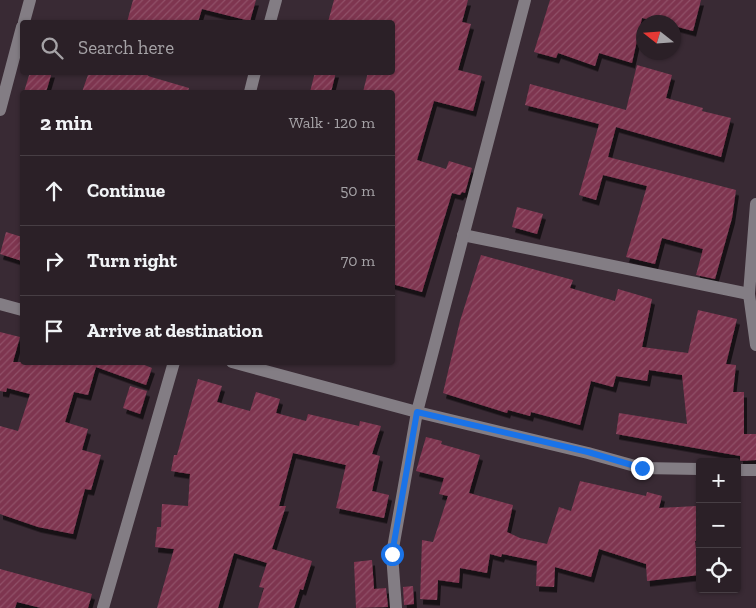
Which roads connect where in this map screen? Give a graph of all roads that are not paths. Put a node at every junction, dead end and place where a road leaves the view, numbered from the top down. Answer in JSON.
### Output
{"nodes":[{"id":1,"x":30,"y":0,"type":"edge"},
{"id":2,"x":276,"y":0,"type":"edge"},
{"id":3,"x":525,"y":0,"type":"edge"},
{"id":4,"x":25,"y":20,"type":"edge"},
{"id":5,"x":271,"y":20,"type":"edge"},
{"id":6,"x":20,"y":35,"type":"edge"},
{"id":7,"x":255,"y":75,"type":"edge"},
{"id":8,"x":251,"y":90,"type":"edge"},
{"id":9,"x":0,"y":110,"type":"edge"},
{"id":10,"x":756,"y":204,"type":"edge"},
{"id":11,"x":463,"y":235,"type":"junction"},
{"id":12,"x":749,"y":294,"type":"junction"},
{"id":13,"x":0,"y":304,"type":"edge"},
{"id":14,"x":20,"y":309,"type":"edge"},
{"id":15,"x":756,"y":345,"type":"edge"},
{"id":16,"x":173,"y":365,"type":"edge"},
{"id":17,"x":243,"y":365,"type":"edge"},
{"id":18,"x":417,"y":412,"type":"junction"},
{"id":19,"x":696,"y":469,"type":"edge"},
{"id":20,"x":741,"y":470,"type":"edge"},
{"id":21,"x":756,"y":470,"type":"edge"},
{"id":22,"x":103,"y":608,"type":"edge"},
{"id":23,"x":396,"y":608,"type":"edge"}],
"edges":[{"from":1,"to":4,"type":"street"},
{"from":2,"to":5,"type":"street"},
{"from":3,"to":11,"type":"street"},
{"from":6,"to":9,"type":"street"},
{"from":7,"to":8,"type":"street"},
{"from":10,"to":12,"type":"street"},
{"from":11,"to":12,"type":"street"},
{"from":11,"to":18,"type":"street"},
{"from":12,"to":15,"type":"street"},
{"from":13,"to":14,"type":"street"},
{"from":16,"to":22,"type":"street"},
{"from":17,"to":18,"type":"street"},
{"from":18,"to":19,"type":"street"},
{"from":18,"to":23,"type":"street"},
{"from":20,"to":21,"type":"street"}]}
